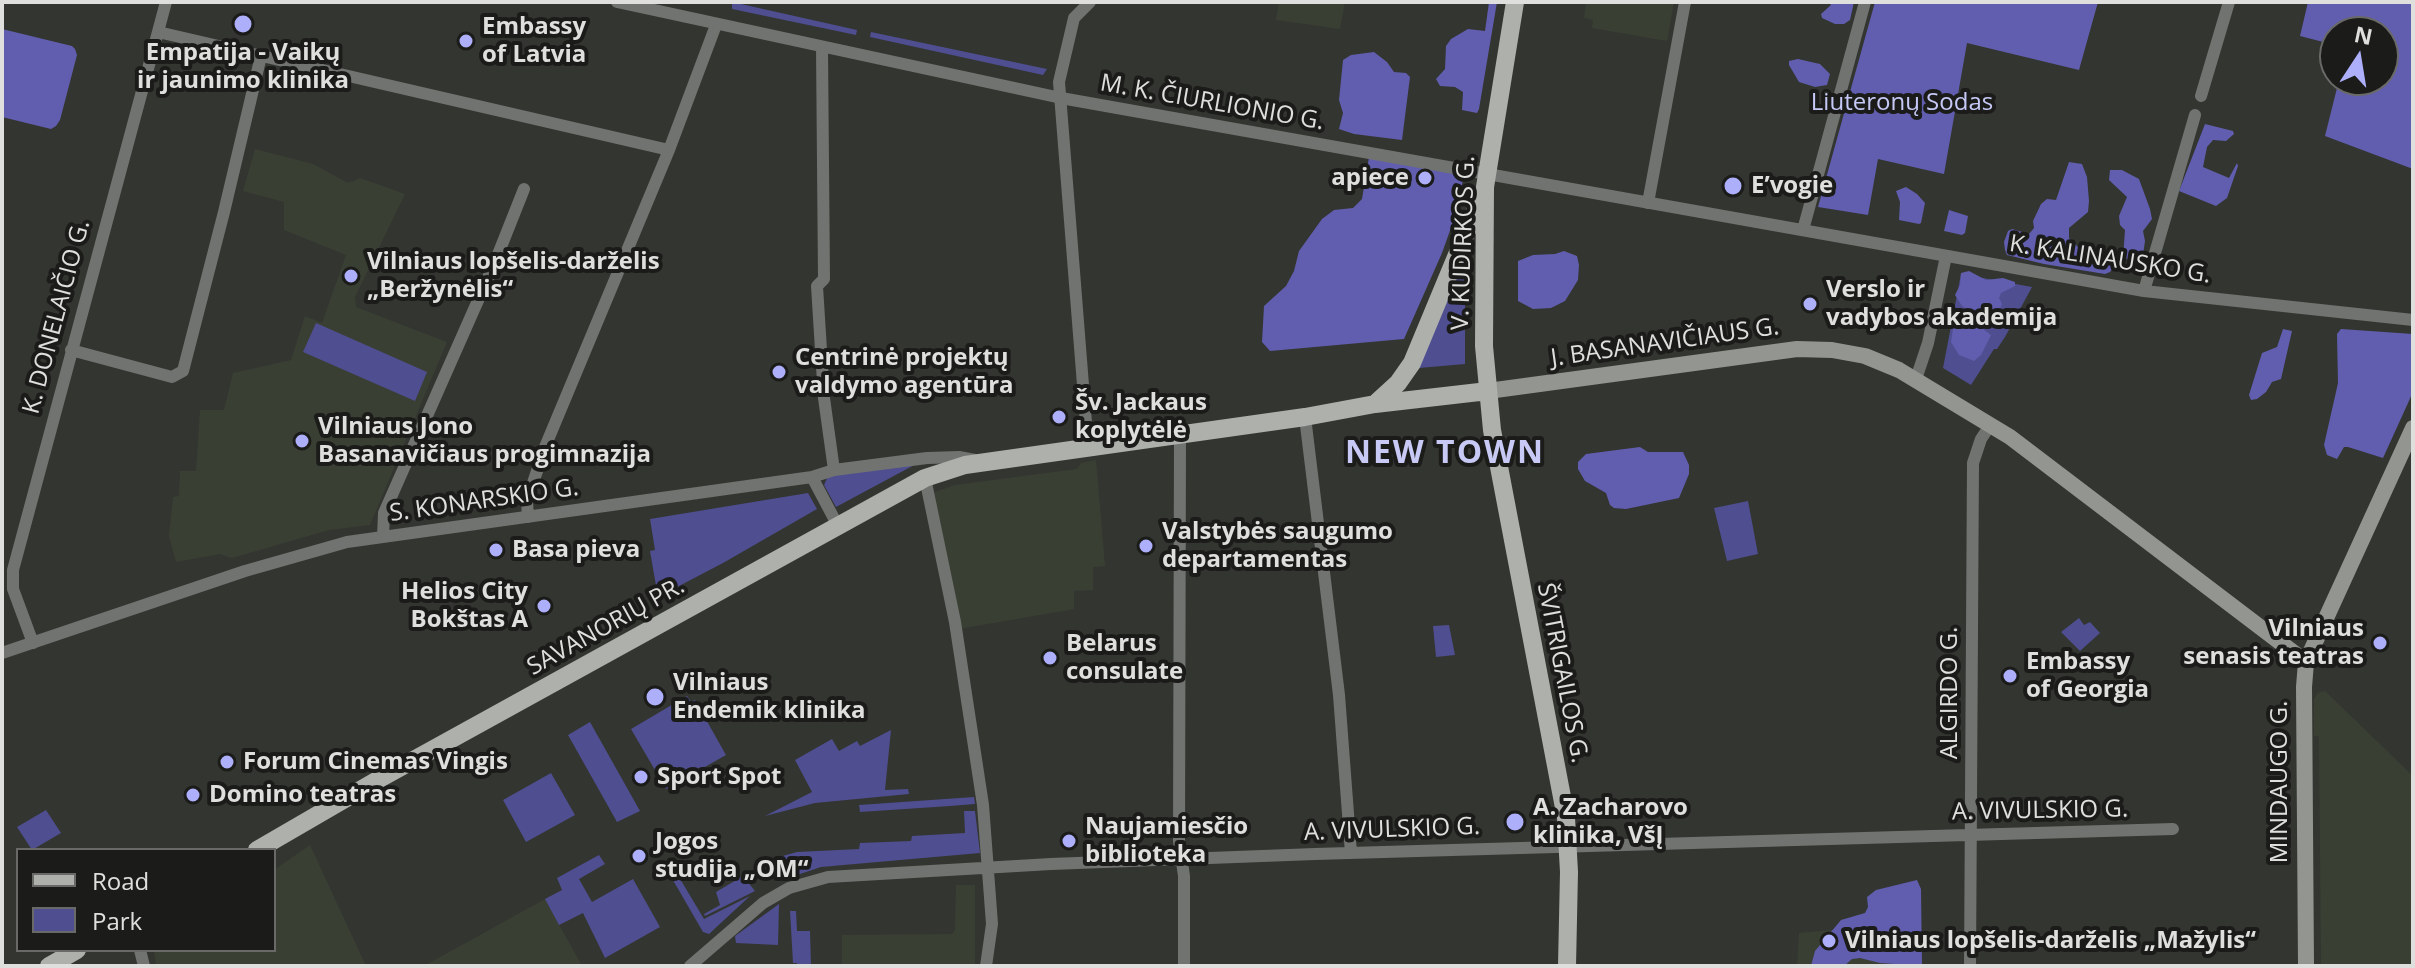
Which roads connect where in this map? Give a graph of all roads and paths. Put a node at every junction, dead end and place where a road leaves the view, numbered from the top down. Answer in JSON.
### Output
{"nodes":[{"id":1,"x":166,"y":2,"type":"edge"},
{"id":2,"x":617,"y":2,"type":"edge"},
{"id":3,"x":1090,"y":2,"type":"edge"},
{"id":4,"x":1515,"y":2,"type":"edge"},
{"id":5,"x":1685,"y":2,"type":"edge"},
{"id":6,"x":1865,"y":2,"type":"edge"},
{"id":7,"x":2229,"y":2,"type":"edge"},
{"id":8,"x":716,"y":25,"type":"junction"},
{"id":9,"x":158,"y":32,"type":"junction"},
{"id":10,"x":822,"y":47,"type":"junction"},
{"id":11,"x":261,"y":56,"type":"junction"},
{"id":12,"x":2201,"y":96,"type":"dead end"},
{"id":13,"x":1061,"y":98,"type":"junction"},
{"id":14,"x":2195,"y":115,"type":"dead end"},
{"id":15,"x":669,"y":150,"type":"junction"},
{"id":16,"x":1486,"y":181,"type":"junction"},
{"id":17,"x":524,"y":189,"type":"dead end"},
{"id":18,"x":1648,"y":203,"type":"junction"},
{"id":19,"x":1803,"y":230,"type":"junction"},
{"id":20,"x":1946,"y":256,"type":"junction"},
{"id":21,"x":2144,"y":291,"type":"junction"},
{"id":22,"x":2413,"y":320,"type":"edge"},
{"id":23,"x":71,"y":350,"type":"junction"},
{"id":24,"x":1916,"y":379,"type":"junction"},
{"id":25,"x":1488,"y":391,"type":"junction"},
{"id":26,"x":1375,"y":404,"type":"junction"},
{"id":27,"x":1305,"y":417,"type":"junction"},
{"id":28,"x":1991,"y":424,"type":"junction"},
{"id":29,"x":2413,"y":428,"type":"edge"},
{"id":30,"x":1180,"y":435,"type":"junction"},
{"id":31,"x":1088,"y":448,"type":"junction"},
{"id":32,"x":986,"y":462,"type":"junction"},
{"id":33,"x":834,"y":470,"type":"junction"},
{"id":34,"x":812,"y":477,"type":"junction"},
{"id":35,"x":925,"y":478,"type":"junction"},
{"id":36,"x":528,"y":517,"type":"junction"},
{"id":37,"x":838,"y":526,"type":"junction"},
{"id":38,"x":383,"y":537,"type":"junction"},
{"id":39,"x":33,"y":643,"type":"junction"},
{"id":40,"x":2,"y":653,"type":"edge"},
{"id":41,"x":2306,"y":662,"type":"junction"},
{"id":42,"x":2173,"y":829,"type":"dead end"},
{"id":43,"x":1971,"y":835,"type":"junction"},
{"id":44,"x":260,"y":848,"type":"edge"},
{"id":45,"x":1568,"y":848,"type":"junction"},
{"id":46,"x":1351,"y":853,"type":"junction"},
{"id":47,"x":1182,"y":860,"type":"junction"},
{"id":48,"x":989,"y":868,"type":"junction"},
{"id":49,"x":74,"y":952,"type":"edge"},
{"id":50,"x":49,"y":966,"type":"edge"},
{"id":51,"x":690,"y":966,"type":"edge"},
{"id":52,"x":986,"y":966,"type":"edge"},
{"id":53,"x":1184,"y":966,"type":"edge"},
{"id":54,"x":1567,"y":966,"type":"edge"},
{"id":55,"x":1970,"y":966,"type":"edge"},
{"id":56,"x":2306,"y":966,"type":"edge"}],
"edges":[{"from":1,"to":9,"type":"street","name":"K. DONELAIČIO G."},
{"from":2,"to":8,"type":"street","name":"M. K. ČIURLIONIO G."},
{"from":3,"to":13,"type":"street"},
{"from":4,"to":16,"type":"main road","name":"V. KUDIRKOS G."},
{"from":5,"to":18,"type":"street"},
{"from":6,"to":19,"type":"street"},
{"from":7,"to":12,"type":"street"},
{"from":8,"to":10,"type":"street","name":"M. K. ČIURLIONIO G."},
{"from":8,"to":15,"type":"street"},
{"from":9,"to":11,"type":"street"},
{"from":9,"to":23,"type":"street","name":"K. DONELAIČIO G."},
{"from":10,"to":13,"type":"street","name":"M. K. ČIURLIONIO G."},
{"from":10,"to":33,"type":"street"},
{"from":11,"to":15,"type":"street"},
{"from":11,"to":23,"type":"street"},
{"from":13,"to":16,"type":"street","name":"M. K. ČIURLIONIO G."},
{"from":13,"to":31,"type":"street"},
{"from":14,"to":21,"type":"street"},
{"from":15,"to":36,"type":"street"},
{"from":16,"to":18,"type":"street","name":"M. K. ČIURLIONIO G."},
{"from":16,"to":25,"type":"main road","name":"V. KUDIRKOS G."},
{"from":16,"to":26,"type":"main road"},
{"from":17,"to":38,"type":"street"},
{"from":18,"to":19,"type":"street","name":"M. K. ČIURLIONIO G."},
{"from":19,"to":20,"type":"street","name":"K. KALINAUSKO G."},
{"from":20,"to":21,"type":"street","name":"K. KALINAUSKO G."},
{"from":20,"to":24,"type":"street"},
{"from":21,"to":22,"type":"street","name":"K. KALINAUSKO G."},
{"from":23,"to":39,"type":"street","name":"K. DONELAIČIO G."},
{"from":24,"to":25,"type":"main road","name":"J. BASANAVIČIAUS G."},
{"from":24,"to":28,"type":"main road","name":"J. BASANAVIČIAUS G."},
{"from":25,"to":26,"type":"main road","name":"J. BASANAVIČIAUS G."},
{"from":25,"to":45,"type":"main road","name":"ŠVITRIGAILOS G."},
{"from":26,"to":27,"type":"main road","name":"J. BASANAVIČIAUS G."},
{"from":27,"to":30,"type":"main road","name":"J. BASANAVIČIAUS G."},
{"from":27,"to":46,"type":"street"},
{"from":28,"to":41,"type":"main road","name":"J. BASANAVIČIAUS G."},
{"from":28,"to":43,"type":"street","name":"ALGIRDO G."},
{"from":29,"to":41,"type":"main road","name":"MINDAUGO G."},
{"from":30,"to":31,"type":"main road","name":"J. BASANAVIČIAUS G."},
{"from":30,"to":47,"type":"street"},
{"from":31,"to":32,"type":"main road","name":"J. BASANAVIČIAUS G."},
{"from":32,"to":33,"type":"street","name":"S. KONARSKIO G."},
{"from":32,"to":35,"type":"main road","name":"SAVANORIŲ PR."},
{"from":33,"to":34,"type":"street","name":"S. KONARSKIO G."},
{"from":34,"to":36,"type":"street","name":"S. KONARSKIO G."},
{"from":34,"to":37,"type":"street"},
{"from":35,"to":37,"type":"main road","name":"SAVANORIŲ PR."},
{"from":35,"to":48,"type":"street"},
{"from":36,"to":38,"type":"street","name":"S. KONARSKIO G."},
{"from":37,"to":44,"type":"main road","name":"SAVANORIŲ PR."},
{"from":38,"to":39,"type":"street","name":"S. KONARSKIO G."},
{"from":39,"to":40,"type":"street","name":"S. KONARSKIO G."},
{"from":41,"to":56,"type":"main road","name":"MINDAUGO G."},
{"from":42,"to":43,"type":"street","name":"A. VIVULSKIO G."},
{"from":43,"to":45,"type":"street","name":"A. VIVULSKIO G."},
{"from":43,"to":55,"type":"street","name":"ALGIRDO G."},
{"from":45,"to":46,"type":"street","name":"A. VIVULSKIO G."},
{"from":45,"to":54,"type":"main road","name":"ŠVITRIGAILOS G."},
{"from":46,"to":47,"type":"street","name":"A. VIVULSKIO G."},
{"from":47,"to":48,"type":"street","name":"A. VIVULSKIO G."},
{"from":47,"to":53,"type":"street"},
{"from":48,"to":51,"type":"street","name":"A. VIVULSKIO G."},
{"from":48,"to":52,"type":"street"},
{"from":49,"to":50,"type":"main road"}]}
